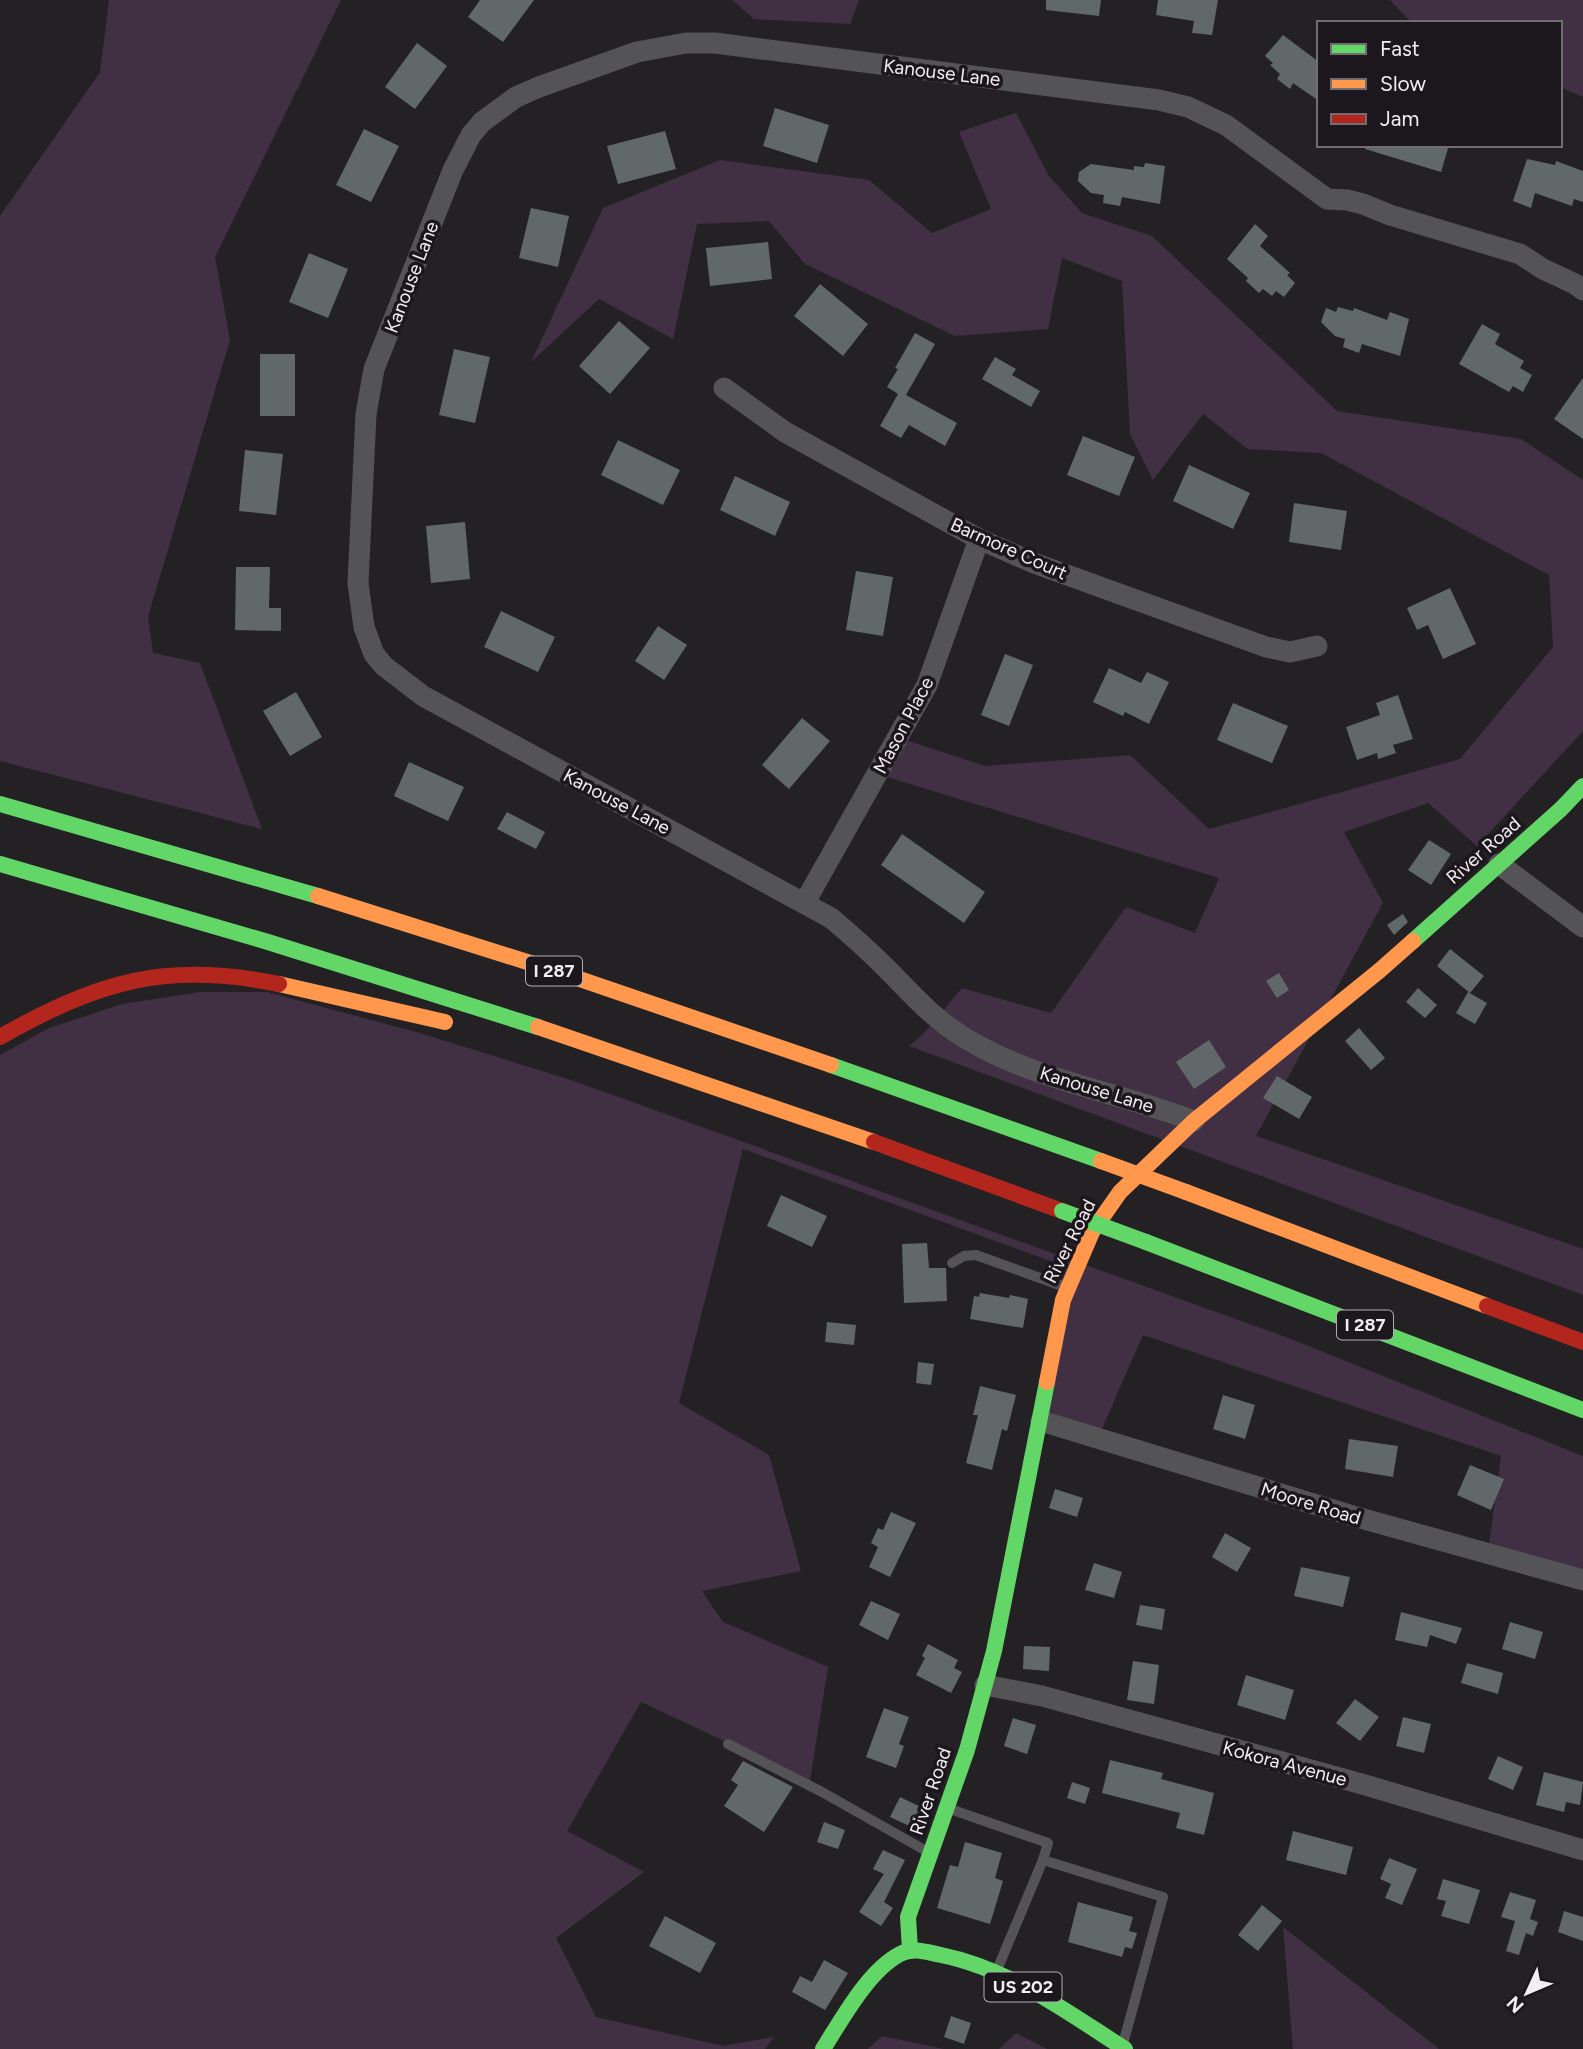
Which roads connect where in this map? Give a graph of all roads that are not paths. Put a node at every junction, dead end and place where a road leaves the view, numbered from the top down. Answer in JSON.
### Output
{"nodes":[{"id":1,"x":1583,"y":290,"type":"edge"},
{"id":2,"x":724,"y":388,"type":"dead end"},
{"id":3,"x":979,"y":538,"type":"junction"},
{"id":4,"x":1317,"y":646,"type":"dead end"},
{"id":5,"x":1583,"y":786,"type":"edge"},
{"id":6,"x":0,"y":804,"type":"edge"},
{"id":7,"x":0,"y":864,"type":"edge"},
{"id":8,"x":1499,"y":864,"type":"junction"},
{"id":9,"x":805,"y":902,"type":"junction"},
{"id":10,"x":1583,"y":927,"type":"edge"},
{"id":11,"x":464,"y":1026,"type":"dead end"},
{"id":12,"x":0,"y":1037,"type":"edge"},
{"id":13,"x":545,"y":1046,"type":"dead end"},
{"id":14,"x":720,"y":1088,"type":"junction"},
{"id":15,"x":1194,"y":1121,"type":"junction"},
{"id":16,"x":952,"y":1262,"type":"dead end"},
{"id":17,"x":1068,"y":1288,"type":"junction"},
{"id":18,"x":1583,"y":1342,"type":"edge"},
{"id":19,"x":1583,"y":1410,"type":"edge"},
{"id":20,"x":1041,"y":1420,"type":"junction"},
{"id":21,"x":1583,"y":1580,"type":"edge"},
{"id":22,"x":985,"y":1685,"type":"junction"},
{"id":23,"x":728,"y":1744,"type":"dead end"},
{"id":24,"x":947,"y":1808,"type":"junction"},
{"id":25,"x":1583,"y":1850,"type":"edge"},
{"id":26,"x":931,"y":1853,"type":"junction"},
{"id":27,"x":1043,"y":1860,"type":"junction"},
{"id":28,"x":910,"y":1950,"type":"junction"},
{"id":29,"x":996,"y":1972,"type":"junction"},
{"id":30,"x":824,"y":2048,"type":"edge"},
{"id":31,"x":1124,"y":2048,"type":"edge"}],
"edges":[{"from":1,"to":9,"type":"street","name":"Kanouse Lane"},
{"from":2,"to":3,"type":"street","name":"Barmore Court"},
{"from":3,"to":4,"type":"street","name":"Barmore Court"},
{"from":3,"to":9,"type":"street","name":"Mason Place"},
{"from":5,"to":8,"type":"main road","name":"River Road"},
{"from":6,"to":18,"type":"main road","number":"I 287","bridge":true},
{"from":7,"to":14,"type":"main road","number":"I 287"},
{"from":8,"to":10,"type":"street"},
{"from":8,"to":15,"type":"main road","name":"River Road"},
{"from":9,"to":15,"type":"street","name":"Kanouse Lane"},
{"from":11,"to":12,"type":"main road"},
{"from":13,"to":14,"type":"main road"},
{"from":14,"to":19,"type":"main road","number":"I 287","bridge":true},
{"from":15,"to":17,"type":"main road","name":"River Road"},
{"from":16,"to":17,"type":"lane"},
{"from":17,"to":20,"type":"main road","name":"River Road"},
{"from":20,"to":21,"type":"street","name":"Moore Road"},
{"from":20,"to":22,"type":"main road","name":"River Road"},
{"from":22,"to":24,"type":"main road","name":"River Road"},
{"from":22,"to":25,"type":"street","name":"Kokora Avenue"},
{"from":23,"to":26,"type":"lane"},
{"from":24,"to":26,"type":"main road","name":"River Road"},
{"from":24,"to":27,"type":"lane"},
{"from":26,"to":28,"type":"main road","name":"River Road"},
{"from":27,"to":29,"type":"lane"},
{"from":27,"to":31,"type":"lane"},
{"from":28,"to":29,"type":"main road","number":"US 202"},
{"from":28,"to":30,"type":"main road"},
{"from":29,"to":31,"type":"main road","number":"US 202"}]}
